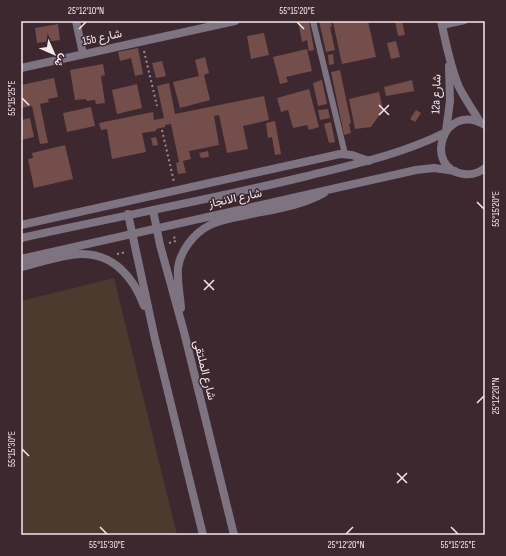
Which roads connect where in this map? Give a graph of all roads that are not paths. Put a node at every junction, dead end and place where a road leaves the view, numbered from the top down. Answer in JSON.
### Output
{"nodes":[{"id":1,"x":76,"y":21,"type":"edge"},
{"id":2,"x":235,"y":21,"type":"edge"},
{"id":3,"x":313,"y":21,"type":"edge"},
{"id":4,"x":465,"y":21,"type":"edge"},
{"id":5,"x":441,"y":24,"type":"edge"},
{"id":6,"x":83,"y":54,"type":"junction"},
{"id":7,"x":449,"y":57,"type":"junction"},
{"id":8,"x":21,"y":68,"type":"edge"},
{"id":9,"x":483,"y":123,"type":"edge"},
{"id":10,"x":445,"y":132,"type":"junction"},
{"id":11,"x":345,"y":154,"type":"junction"},
{"id":12,"x":369,"y":161,"type":"junction"},
{"id":13,"x":485,"y":168,"type":"edge"},
{"id":14,"x":455,"y":171,"type":"junction"},
{"id":15,"x":332,"y":189,"type":"junction"},
{"id":16,"x":153,"y":210,"type":"junction"},
{"id":17,"x":128,"y":214,"type":"junction"},
{"id":18,"x":21,"y":225,"type":"edge"},
{"id":19,"x":156,"y":227,"type":"junction"},
{"id":20,"x":132,"y":233,"type":"junction"},
{"id":21,"x":21,"y":238,"type":"edge"},
{"id":22,"x":21,"y":259,"type":"edge"},
{"id":23,"x":21,"y":267,"type":"edge"},
{"id":24,"x":184,"y":332,"type":"junction"},
{"id":25,"x":155,"y":339,"type":"junction"},
{"id":26,"x":203,"y":535,"type":"edge"},
{"id":27,"x":234,"y":535,"type":"edge"}],
"edges":[{"from":1,"to":6,"type":"street"},
{"from":2,"to":6,"type":"street","name":"15b شارع"},
{"from":3,"to":11,"type":"lane"},
{"from":4,"to":5,"type":"lane"},
{"from":5,"to":7,"type":"street","name":"12a شارع"},
{"from":6,"to":8,"type":"street","name":"15b شارع"},
{"from":7,"to":9,"type":"street","name":"12a شارع"},
{"from":7,"to":10,"type":"street","name":"12a شارع"},
{"from":9,"to":10,"type":"street","name":"شارع الانجاز"},
{"from":10,"to":12,"type":"street","name":"شارع الانجاز"},
{"from":10,"to":14,"type":"street","name":"12a شارع"},
{"from":11,"to":12,"type":"street"},
{"from":11,"to":18,"type":"street"},
{"from":12,"to":16,"type":"street","name":"شارع الانجاز"},
{"from":13,"to":14,"type":"street","name":"شارع الانجاز"},
{"from":14,"to":15,"type":"street","name":"شارع الانجاز"},
{"from":15,"to":19,"type":"street","name":"شارع الانجاز"},
{"from":15,"to":24,"type":"street"},
{"from":16,"to":17,"type":"street","name":"شارع الانجاز"},
{"from":16,"to":19,"type":"street","name":"شارع الملتقى"},
{"from":17,"to":20,"type":"street"},
{"from":17,"to":21,"type":"street","name":"شارع الانجاز"},
{"from":19,"to":20,"type":"street","name":"شارع الانجاز"},
{"from":19,"to":24,"type":"street","name":"شارع الملتقى"},
{"from":20,"to":22,"type":"street","name":"شارع الانجاز"},
{"from":20,"to":25,"type":"street"},
{"from":23,"to":25,"type":"street"},
{"from":24,"to":27,"type":"street","name":"شارع الملتقى"},
{"from":25,"to":26,"type":"street"}]}
